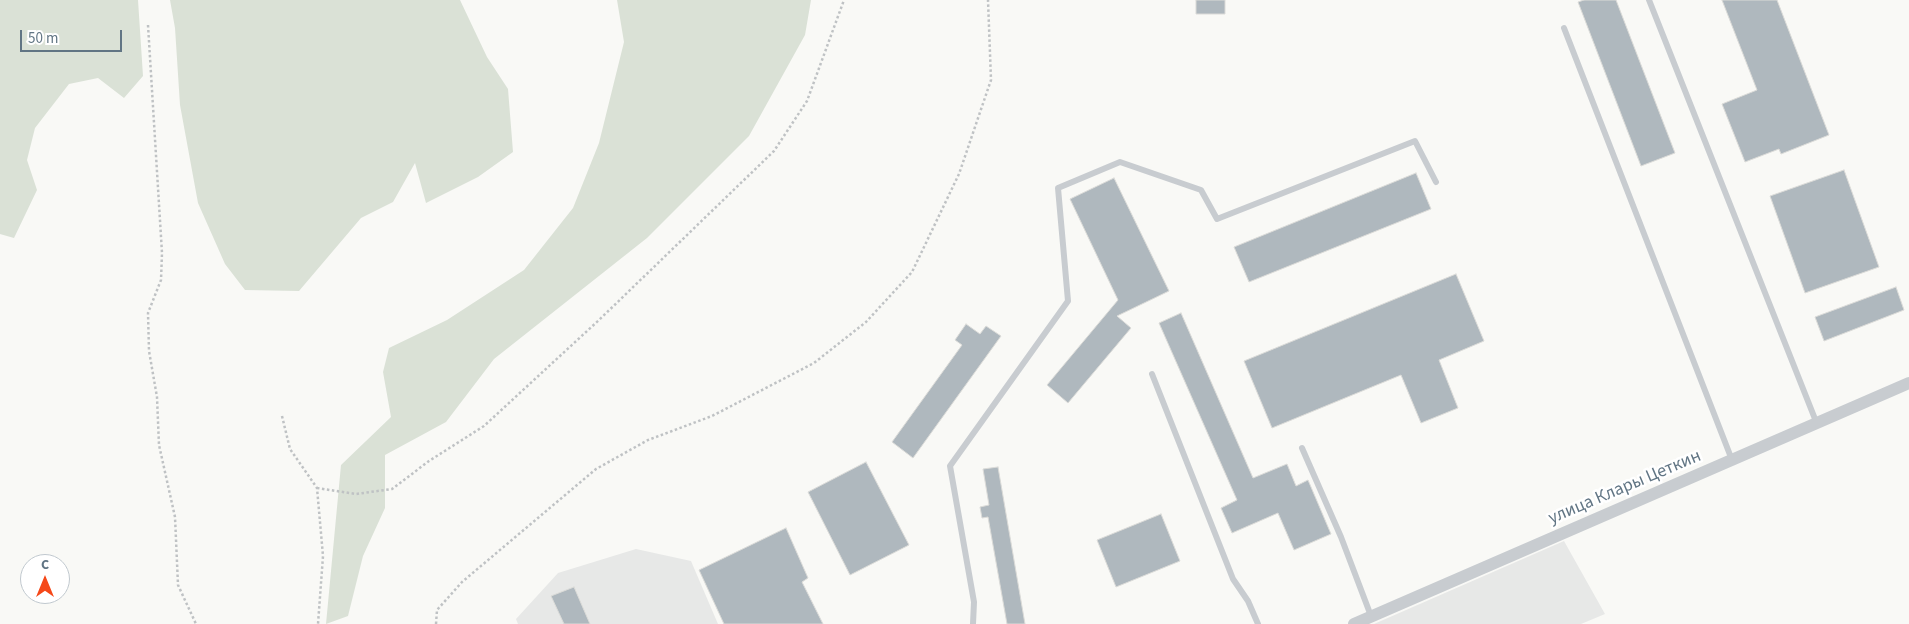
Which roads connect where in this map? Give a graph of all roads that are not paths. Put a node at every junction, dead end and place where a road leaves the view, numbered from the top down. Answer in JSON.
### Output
{"nodes":[{"id":1,"x":1649,"y":0,"type":"edge"},
{"id":2,"x":1564,"y":28,"type":"dead end"},
{"id":3,"x":1436,"y":182,"type":"dead end"},
{"id":4,"x":1152,"y":374,"type":"dead end"},
{"id":5,"x":1909,"y":383,"type":"edge"},
{"id":6,"x":1817,"y":424,"type":"junction"},
{"id":7,"x":1302,"y":448,"type":"dead end"},
{"id":8,"x":1732,"y":461,"type":"junction"},
{"id":9,"x":1372,"y":616,"type":"junction"},
{"id":10,"x":973,"y":624,"type":"edge"},
{"id":11,"x":1258,"y":624,"type":"edge"},
{"id":12,"x":1354,"y":624,"type":"edge"}],
"edges":[{"from":1,"to":6,"type":"lane"},
{"from":2,"to":8,"type":"lane"},
{"from":3,"to":10,"type":"lane"},
{"from":4,"to":11,"type":"lane"},
{"from":5,"to":6,"type":"street","name":"улица Клары Цеткин"},
{"from":6,"to":8,"type":"street","name":"улица Клары Цеткин"},
{"from":7,"to":9,"type":"lane"},
{"from":8,"to":9,"type":"street","name":"улица Клары Цеткин"},
{"from":9,"to":12,"type":"street","name":"улица Клары Цеткин"}]}
